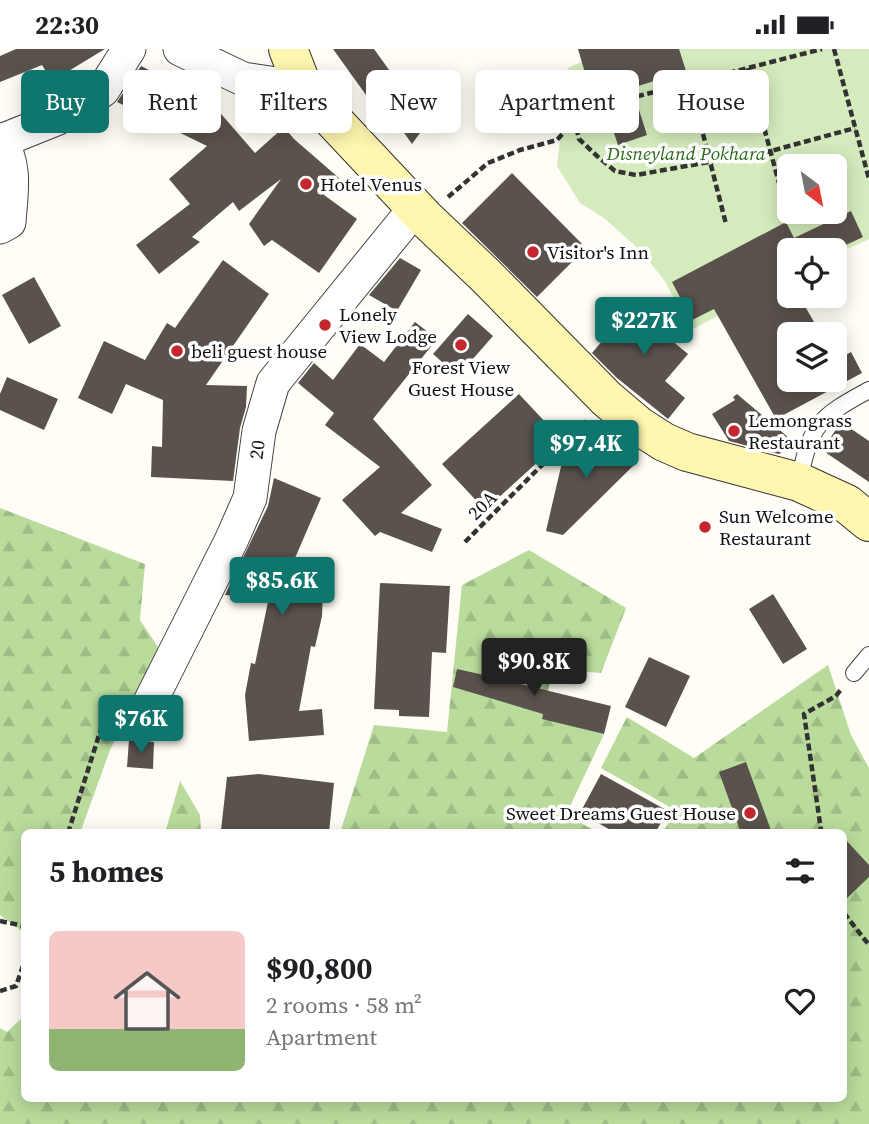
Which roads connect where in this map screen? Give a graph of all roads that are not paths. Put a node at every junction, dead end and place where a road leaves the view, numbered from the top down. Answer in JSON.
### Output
{"nodes":[{"id":1,"x":129,"y":49,"type":"edge"},
{"id":2,"x":180,"y":49,"type":"edge"},
{"id":3,"x":288,"y":49,"type":"edge"},
{"id":4,"x":296,"y":70,"type":"edge"},
{"id":5,"x":235,"y":75,"type":"edge"},
{"id":6,"x":345,"y":133,"type":"edge"},
{"id":7,"x":1,"y":141,"type":"edge"},
{"id":8,"x":420,"y":213,"type":"junction"},
{"id":9,"x":0,"y":227,"type":"edge"},
{"id":10,"x":869,"y":390,"type":"edge"},
{"id":11,"x":799,"y":482,"type":"junction"},
{"id":12,"x":869,"y":522,"type":"edge"},
{"id":13,"x":869,"y":655,"type":"edge"},
{"id":14,"x":854,"y":673,"type":"road end"},
{"id":15,"x":142,"y":718,"type":"road end"}],
"edges":[{"from":1,"to":7,"type":"street"},
{"from":2,"to":5,"type":"street"},
{"from":3,"to":4,"type":"main road"},
{"from":6,"to":8,"type":"main road"},
{"from":7,"to":9,"type":"street"},
{"from":8,"to":11,"type":"main road"},
{"from":8,"to":15,"type":"street","name":"20","number":"20"},
{"from":10,"to":11,"type":"lane"},
{"from":11,"to":12,"type":"main road"},
{"from":13,"to":14,"type":"lane"}]}
